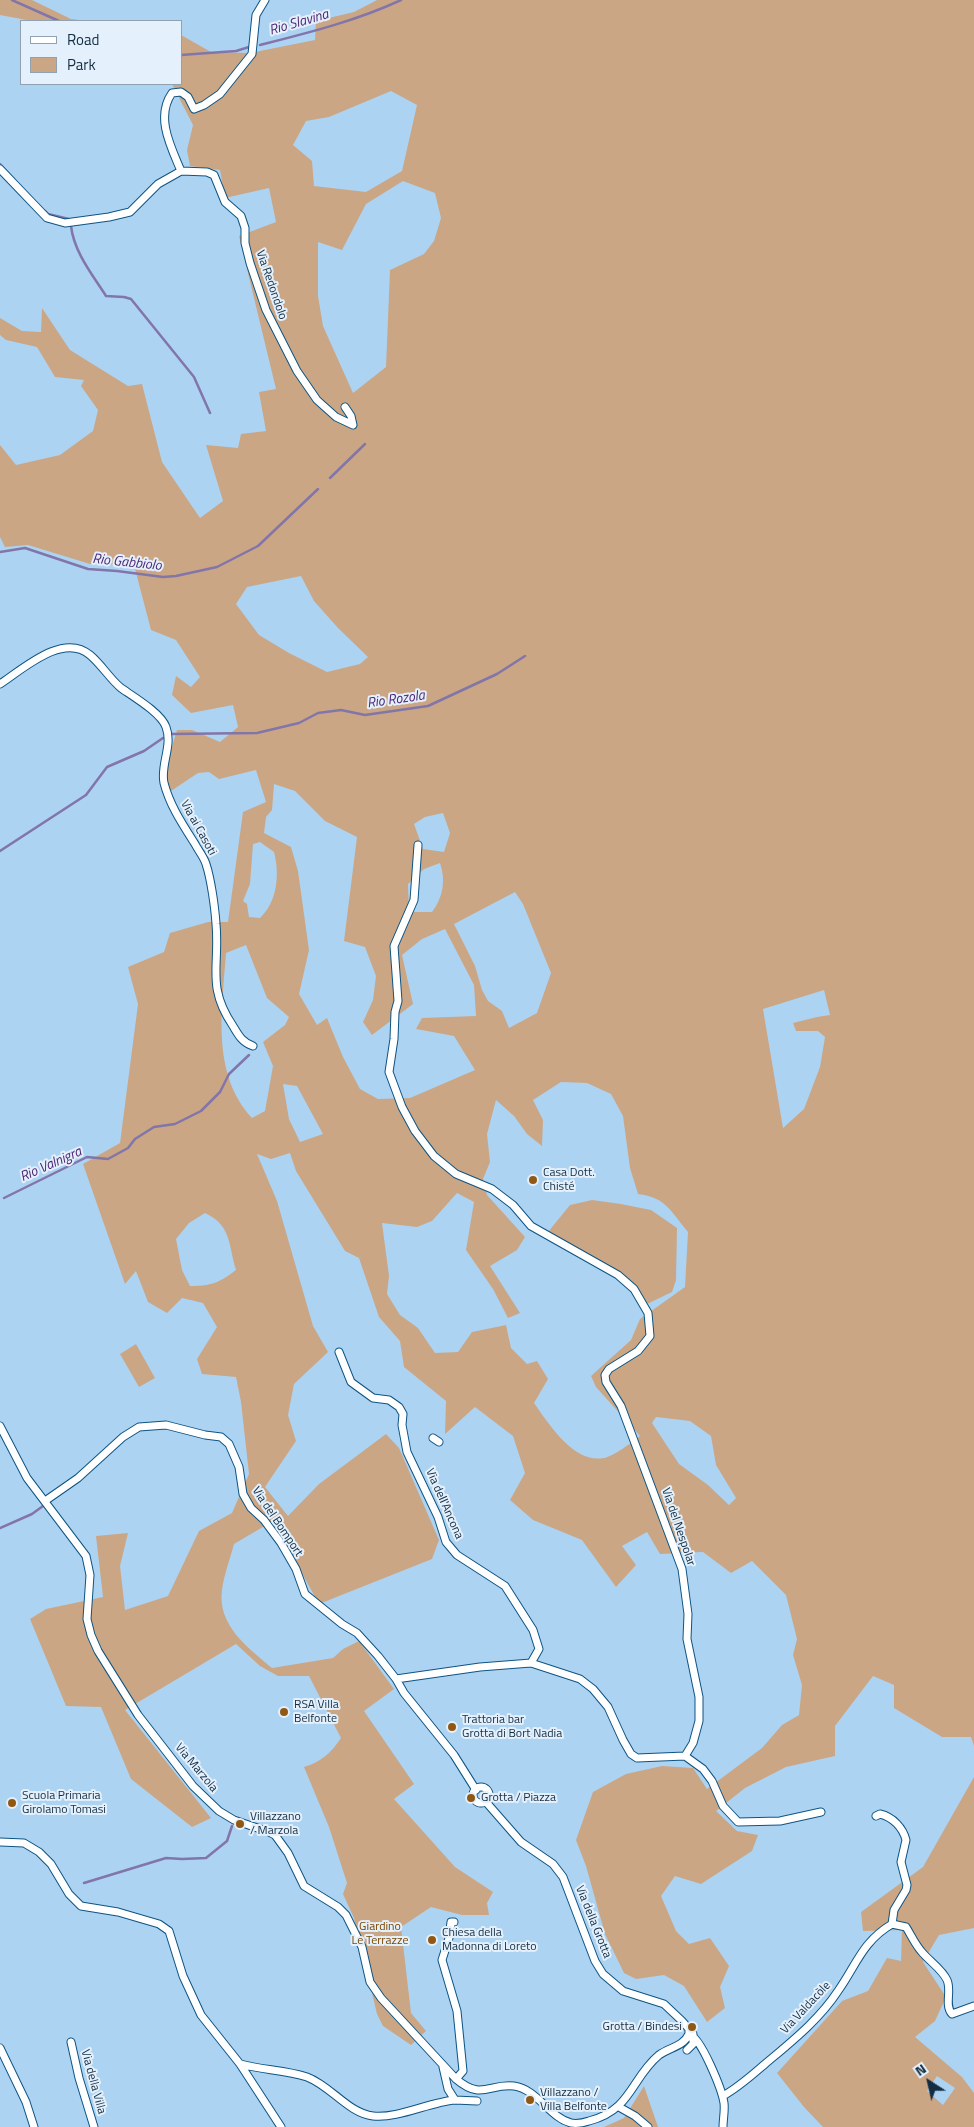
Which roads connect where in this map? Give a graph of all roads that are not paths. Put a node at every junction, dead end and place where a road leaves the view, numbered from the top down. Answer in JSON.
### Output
{"nodes":[{"id":1,"x":265,"y":0,"type":"edge"},
{"id":2,"x":0,"y":169,"type":"edge"},
{"id":3,"x":182,"y":171,"type":"junction"},
{"id":4,"x":345,"y":407,"type":"dead end"},
{"id":5,"x":0,"y":684,"type":"edge"},
{"id":6,"x":418,"y":845,"type":"dead end"},
{"id":7,"x":253,"y":1046,"type":"dead end"},
{"id":8,"x":339,"y":1352,"type":"dead end"},
{"id":9,"x":0,"y":1426,"type":"edge"},
{"id":10,"x":45,"y":1502,"type":"junction"},
{"id":11,"x":531,"y":1663,"type":"junction"},
{"id":12,"x":396,"y":1679,"type":"junction"},
{"id":13,"x":685,"y":1756,"type":"junction"},
{"id":14,"x":476,"y":1790,"type":"junction"},
{"id":15,"x":486,"y":1802,"type":"junction"},
{"id":16,"x":821,"y":1812,"type":"dead end"},
{"id":17,"x":876,"y":1816,"type":"dead end"},
{"id":18,"x":0,"y":1842,"type":"edge"},
{"id":19,"x":454,"y":1922,"type":"dead end"},
{"id":20,"x":892,"y":1924,"type":"junction"},
{"id":21,"x":974,"y":2006,"type":"edge"},
{"id":22,"x":691,"y":2034,"type":"junction"},
{"id":23,"x":71,"y":2042,"type":"dead end"},
{"id":24,"x":0,"y":2048,"type":"edge"},
{"id":25,"x":687,"y":2050,"type":"dead end"},
{"id":26,"x":240,"y":2064,"type":"junction"},
{"id":27,"x":443,"y":2067,"type":"junction"},
{"id":28,"x":456,"y":2080,"type":"junction"},
{"id":29,"x":723,"y":2096,"type":"junction"},
{"id":30,"x":455,"y":2100,"type":"junction"},
{"id":31,"x":477,"y":2101,"type":"dead end"},
{"id":32,"x":619,"y":2107,"type":"junction"},
{"id":33,"x":34,"y":2127,"type":"edge"},
{"id":34,"x":94,"y":2127,"type":"edge"},
{"id":35,"x":281,"y":2127,"type":"edge"},
{"id":36,"x":648,"y":2127,"type":"edge"},
{"id":37,"x":723,"y":2127,"type":"edge"}],
"edges":[{"from":1,"to":3,"type":"street"},
{"from":2,"to":3,"type":"street"},
{"from":3,"to":4,"type":"street","name":"Via Redondolo"},
{"from":5,"to":7,"type":"street","name":"Via ai Casoti"},
{"from":6,"to":13,"type":"street","name":"Via del Nespolar"},
{"from":8,"to":11,"type":"street","name":"Via dell'Ancona"},
{"from":9,"to":10,"type":"street","name":"Via Marzola"},
{"from":10,"to":12,"type":"street","name":"Via del Bomport"},
{"from":10,"to":27,"type":"street","name":"Via Marzola"},
{"from":11,"to":12,"type":"street"},
{"from":11,"to":13,"type":"street"},
{"from":12,"to":14,"type":"street","name":"Via del Bomport"},
{"from":13,"to":16,"type":"street"},
{"from":14,"to":15,"type":"street"},
{"from":14,"to":15,"type":"street"},
{"from":15,"to":22,"type":"street","name":"Via della Grotta"},
{"from":17,"to":20,"type":"street"},
{"from":18,"to":26,"type":"street"},
{"from":19,"to":28,"type":"street"},
{"from":20,"to":21,"type":"street"},
{"from":20,"to":29,"type":"street","name":"Via Valdacòle"},
{"from":22,"to":25,"type":"street"},
{"from":22,"to":29,"type":"street","name":"Via della Grotta"},
{"from":22,"to":32,"type":"street","name":"Via Marzola"},
{"from":23,"to":34,"type":"street","name":"Via della Villa"},
{"from":24,"to":33,"type":"street"},
{"from":26,"to":30,"type":"street"},
{"from":26,"to":35,"type":"street"},
{"from":27,"to":28,"type":"street","name":"Via Marzola"},
{"from":27,"to":30,"type":"street"},
{"from":28,"to":32,"type":"street","name":"Via Marzola"},
{"from":29,"to":37,"type":"street"},
{"from":30,"to":31,"type":"street"},
{"from":32,"to":36,"type":"street"}]}
